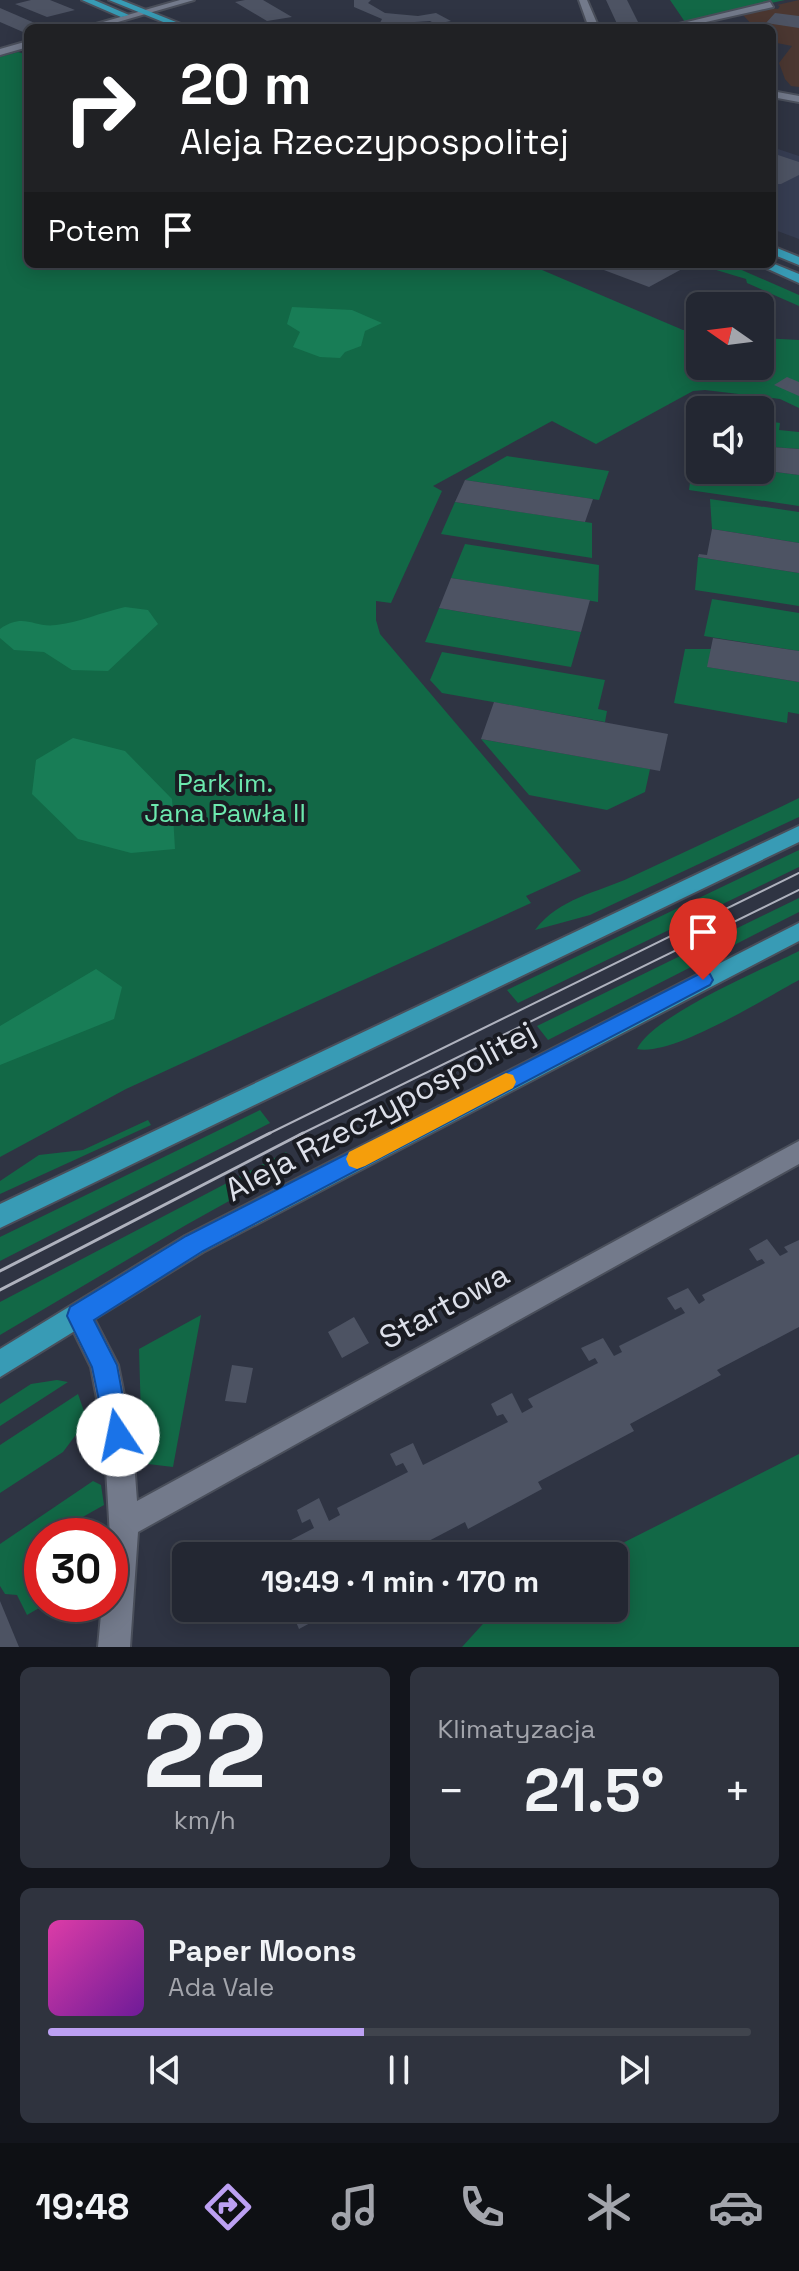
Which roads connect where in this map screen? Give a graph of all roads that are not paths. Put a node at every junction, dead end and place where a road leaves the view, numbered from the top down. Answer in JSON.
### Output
{"nodes":[{"id":1,"x":86,"y":0,"type":"edge"},
{"id":2,"x":113,"y":0,"type":"edge"},
{"id":3,"x":190,"y":0,"type":"edge"},
{"id":4,"x":583,"y":0,"type":"edge"},
{"id":5,"x":770,"y":5,"type":"dead end"},
{"id":6,"x":146,"y":12,"type":"junction"},
{"id":7,"x":129,"y":17,"type":"junction"},
{"id":8,"x":102,"y":24,"type":"edge"},
{"id":9,"x":147,"y":24,"type":"edge"},
{"id":10,"x":176,"y":24,"type":"edge"},
{"id":11,"x":592,"y":24,"type":"edge"},
{"id":12,"x":691,"y":24,"type":"edge"},
{"id":13,"x":24,"y":45,"type":"edge"},
{"id":14,"x":0,"y":52,"type":"edge"},
{"id":15,"x":776,"y":95,"type":"edge"},
{"id":16,"x":799,"y":99,"type":"edge"},
{"id":17,"x":776,"y":252,"type":"edge"},
{"id":18,"x":799,"y":261,"type":"edge"},
{"id":19,"x":773,"y":268,"type":"edge"},
{"id":20,"x":799,"y":279,"type":"edge"},
{"id":21,"x":799,"y":833,"type":"edge"},
{"id":22,"x":799,"y":931,"type":"edge"},
{"id":23,"x":799,"y":1152,"type":"edge"},
{"id":24,"x":0,"y":1216,"type":"edge"},
{"id":25,"x":79,"y":1316,"type":"junction"},
{"id":26,"x":0,"y":1364,"type":"edge"},
{"id":27,"x":124,"y":1518,"type":"edge"},
{"id":28,"x":128,"y":1522,"type":"edge"},
{"id":29,"x":116,"y":1622,"type":"edge"},
{"id":30,"x":114,"y":1647,"type":"edge"}],
"edges":[{"from":1,"to":7,"type":"main road"},
{"from":2,"to":6,"type":"main road"},
{"from":3,"to":6,"type":"street"},
{"from":4,"to":11,"type":"street"},
{"from":5,"to":12,"type":"street"},
{"from":6,"to":7,"type":"street"},
{"from":6,"to":10,"type":"main road"},
{"from":7,"to":8,"type":"street"},
{"from":7,"to":9,"type":"main road"},
{"from":13,"to":14,"type":"street"},
{"from":15,"to":16,"type":"street"},
{"from":17,"to":18,"type":"main road"},
{"from":19,"to":20,"type":"main road"},
{"from":21,"to":24,"type":"main road"},
{"from":22,"to":25,"type":"main road","name":"Aleja Rzeczypospolitej"},
{"from":23,"to":28,"type":"street","name":"Startowa"},
{"from":25,"to":26,"type":"main road","name":"Aleja Rzeczypospolitej"},
{"from":25,"to":27,"type":"street"},
{"from":29,"to":30,"type":"street"}]}
